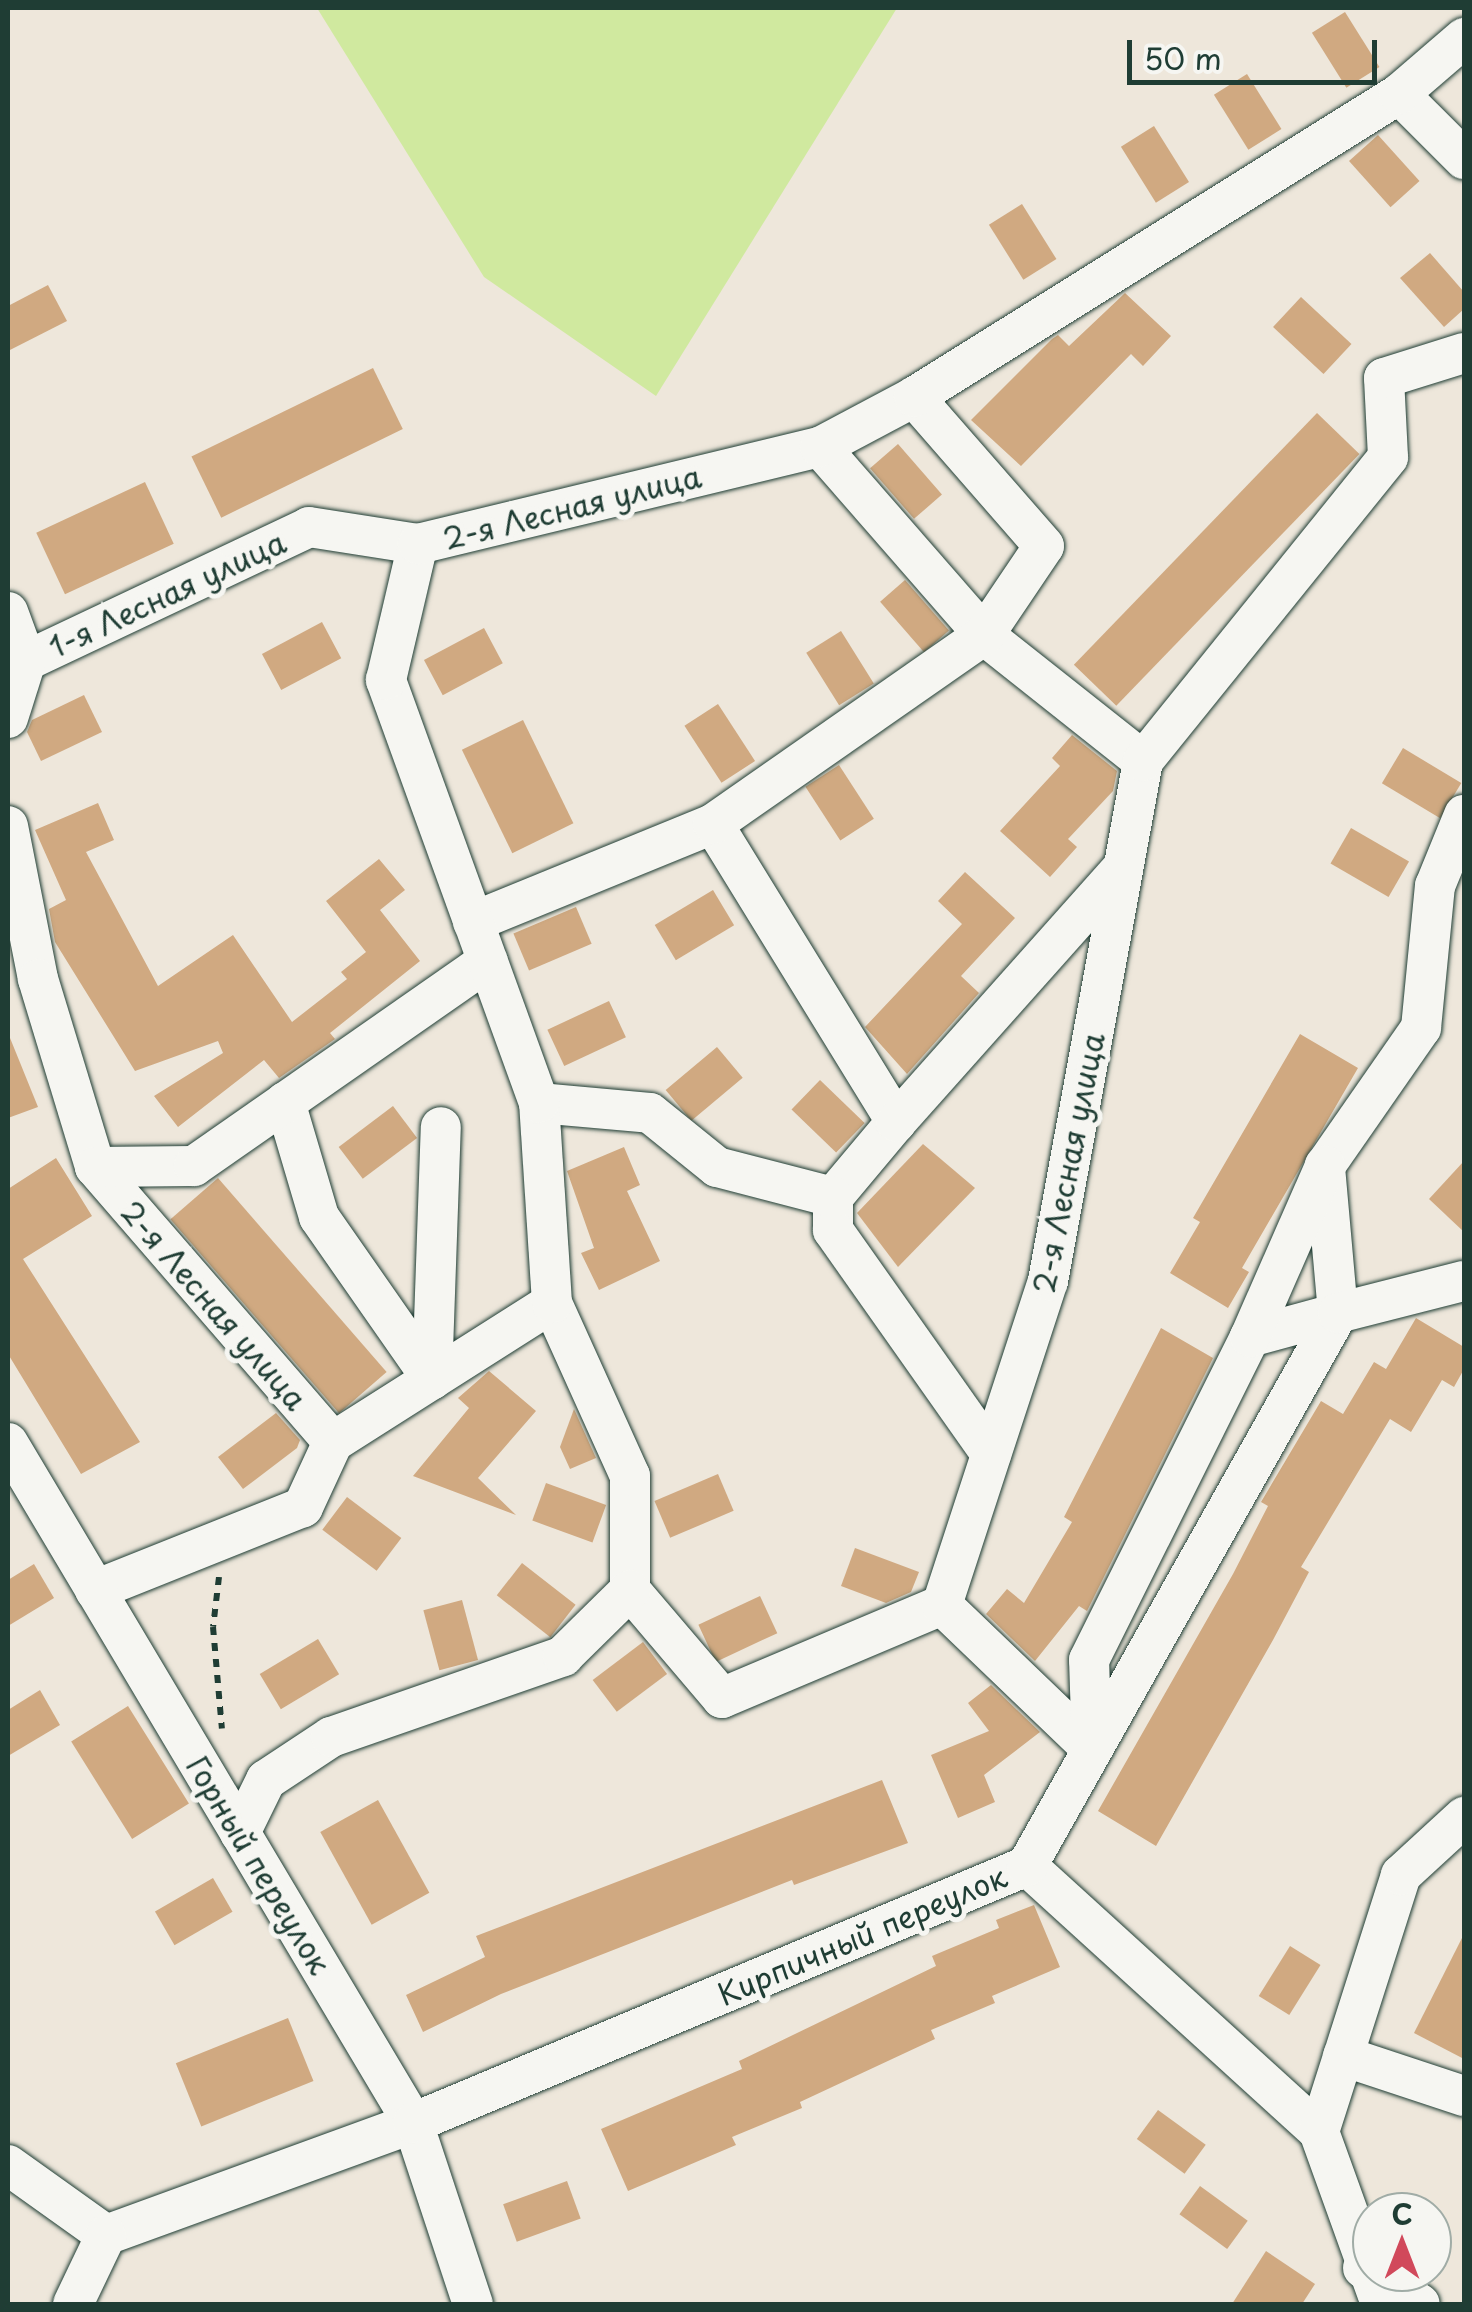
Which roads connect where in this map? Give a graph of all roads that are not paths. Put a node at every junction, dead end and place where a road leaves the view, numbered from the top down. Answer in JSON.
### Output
{"nodes":[{"id":1,"x":1464,"y":38,"type":"edge"},
{"id":2,"x":1399,"y":94,"type":"junction"},
{"id":3,"x":1464,"y":159,"type":"edge"},
{"id":4,"x":1464,"y":353,"type":"edge"},
{"id":5,"x":914,"y":397,"type":"junction"},
{"id":6,"x":820,"y":447,"type":"junction"},
{"id":7,"x":418,"y":544,"type":"junction"},
{"id":8,"x":8,"y":612,"type":"edge"},
{"id":9,"x":984,"y":635,"type":"junction"},
{"id":10,"x":26,"y":661,"type":"junction"},
{"id":11,"x":8,"y":718,"type":"edge"},
{"id":12,"x":1143,"y":760,"type":"junction"},
{"id":13,"x":1464,"y":816,"type":"edge"},
{"id":14,"x":714,"y":824,"type":"junction"},
{"id":15,"x":8,"y":826,"type":"edge"},
{"id":16,"x":1124,"y":867,"type":"junction"},
{"id":17,"x":474,"y":922,"type":"junction"},
{"id":18,"x":488,"y":961,"type":"junction"},
{"id":19,"x":285,"y":1102,"type":"junction"},
{"id":20,"x":539,"y":1103,"type":"junction"},
{"id":21,"x":896,"y":1122,"type":"junction"},
{"id":22,"x":441,"y":1127,"type":"dead end"},
{"id":23,"x":1325,"y":1166,"type":"junction"},
{"id":24,"x":95,"y":1168,"type":"junction"},
{"id":25,"x":833,"y":1196,"type":"junction"},
{"id":26,"x":1464,"y":1281,"type":"edge"},
{"id":27,"x":552,"y":1302,"type":"junction"},
{"id":28,"x":1338,"y":1312,"type":"junction"},
{"id":29,"x":1250,"y":1336,"type":"junction"},
{"id":30,"x":432,"y":1379,"type":"junction"},
{"id":31,"x":333,"y":1442,"type":"junction"},
{"id":32,"x":8,"y":1444,"type":"edge"},
{"id":33,"x":992,"y":1454,"type":"junction"},
{"id":34,"x":95,"y":1590,"type":"junction"},
{"id":35,"x":630,"y":1590,"type":"junction"},
{"id":36,"x":942,"y":1605,"type":"junction"},
{"id":37,"x":1092,"y":1749,"type":"junction"},
{"id":38,"x":1464,"y":1816,"type":"edge"},
{"id":39,"x":240,"y":1834,"type":"junction"},
{"id":40,"x":1027,"y":1866,"type":"junction"},
{"id":41,"x":1343,"y":2056,"type":"junction"},
{"id":42,"x":1464,"y":2096,"type":"edge"},
{"id":43,"x":413,"y":2122,"type":"junction"},
{"id":44,"x":1319,"y":2132,"type":"junction"},
{"id":45,"x":8,"y":2165,"type":"edge"},
{"id":46,"x":1352,"y":2234,"type":"edge"},
{"id":47,"x":106,"y":2235,"type":"junction"},
{"id":48,"x":73,"y":2304,"type":"edge"},
{"id":49,"x":474,"y":2304,"type":"edge"}],
"edges":[{"from":1,"to":2,"type":"street","name":"2-я Лесная улица"},
{"from":2,"to":3,"type":"street"},
{"from":2,"to":5,"type":"street","name":"2-я Лесная улица"},
{"from":4,"to":12,"type":"street","name":"2-я Лесная улица"},
{"from":5,"to":6,"type":"street","name":"2-я Лесная улица"},
{"from":5,"to":9,"type":"street"},
{"from":6,"to":7,"type":"street","name":"2-я Лесная улица"},
{"from":6,"to":9,"type":"street"},
{"from":7,"to":10,"type":"street","name":"1-я Лесная улица"},
{"from":7,"to":17,"type":"street","name":"2-я Лесная улица"},
{"from":8,"to":10,"type":"street","name":"1-я Лесная улица"},
{"from":9,"to":12,"type":"street"},
{"from":9,"to":14,"type":"street"},
{"from":10,"to":11,"type":"street"},
{"from":12,"to":16,"type":"street","name":"2-я Лесная улица"},
{"from":13,"to":23,"type":"street"},
{"from":14,"to":17,"type":"street"},
{"from":14,"to":21,"type":"street"},
{"from":15,"to":24,"type":"street","name":"2-я Лесная улица"},
{"from":16,"to":21,"type":"street"},
{"from":16,"to":33,"type":"street","name":"2-я Лесная улица"},
{"from":17,"to":18,"type":"street","name":"2-я Лесная улица"},
{"from":18,"to":19,"type":"street","name":"2-я Лесная улица"},
{"from":18,"to":20,"type":"street","name":"2-я Лесная улица"},
{"from":19,"to":24,"type":"street","name":"2-я Лесная улица"},
{"from":19,"to":30,"type":"street"},
{"from":20,"to":25,"type":"street"},
{"from":20,"to":27,"type":"street","name":"2-я Лесная улица"},
{"from":21,"to":25,"type":"street"},
{"from":22,"to":30,"type":"street"},
{"from":23,"to":28,"type":"street"},
{"from":23,"to":29,"type":"street"},
{"from":24,"to":31,"type":"street","name":"2-я Лесная улица"},
{"from":25,"to":33,"type":"street"},
{"from":26,"to":28,"type":"street"},
{"from":27,"to":30,"type":"street"},
{"from":27,"to":35,"type":"street","name":"2-я Лесная улица"},
{"from":28,"to":29,"type":"street"},
{"from":28,"to":37,"type":"street","name":"Кирпичный переулок"},
{"from":29,"to":37,"type":"street"},
{"from":30,"to":31,"type":"street"},
{"from":31,"to":34,"type":"street"},
{"from":32,"to":34,"type":"street","name":"Горный переулок"},
{"from":33,"to":36,"type":"street","name":"2-я Лесная улица"},
{"from":34,"to":39,"type":"street","name":"Горный переулок"},
{"from":35,"to":36,"type":"street"},
{"from":35,"to":39,"type":"street"},
{"from":36,"to":37,"type":"street"},
{"from":37,"to":40,"type":"street","name":"Кирпичный переулок"},
{"from":38,"to":41,"type":"street"},
{"from":39,"to":43,"type":"street","name":"Горный переулок"},
{"from":40,"to":43,"type":"street","name":"Кирпичный переулок"},
{"from":40,"to":44,"type":"street"},
{"from":41,"to":42,"type":"street"},
{"from":41,"to":44,"type":"street"},
{"from":43,"to":47,"type":"street","name":"Кирпичный переулок"},
{"from":43,"to":49,"type":"street","name":"Горный переулок"},
{"from":44,"to":46,"type":"street"},
{"from":45,"to":47,"type":"street"},
{"from":47,"to":48,"type":"street"}]}
